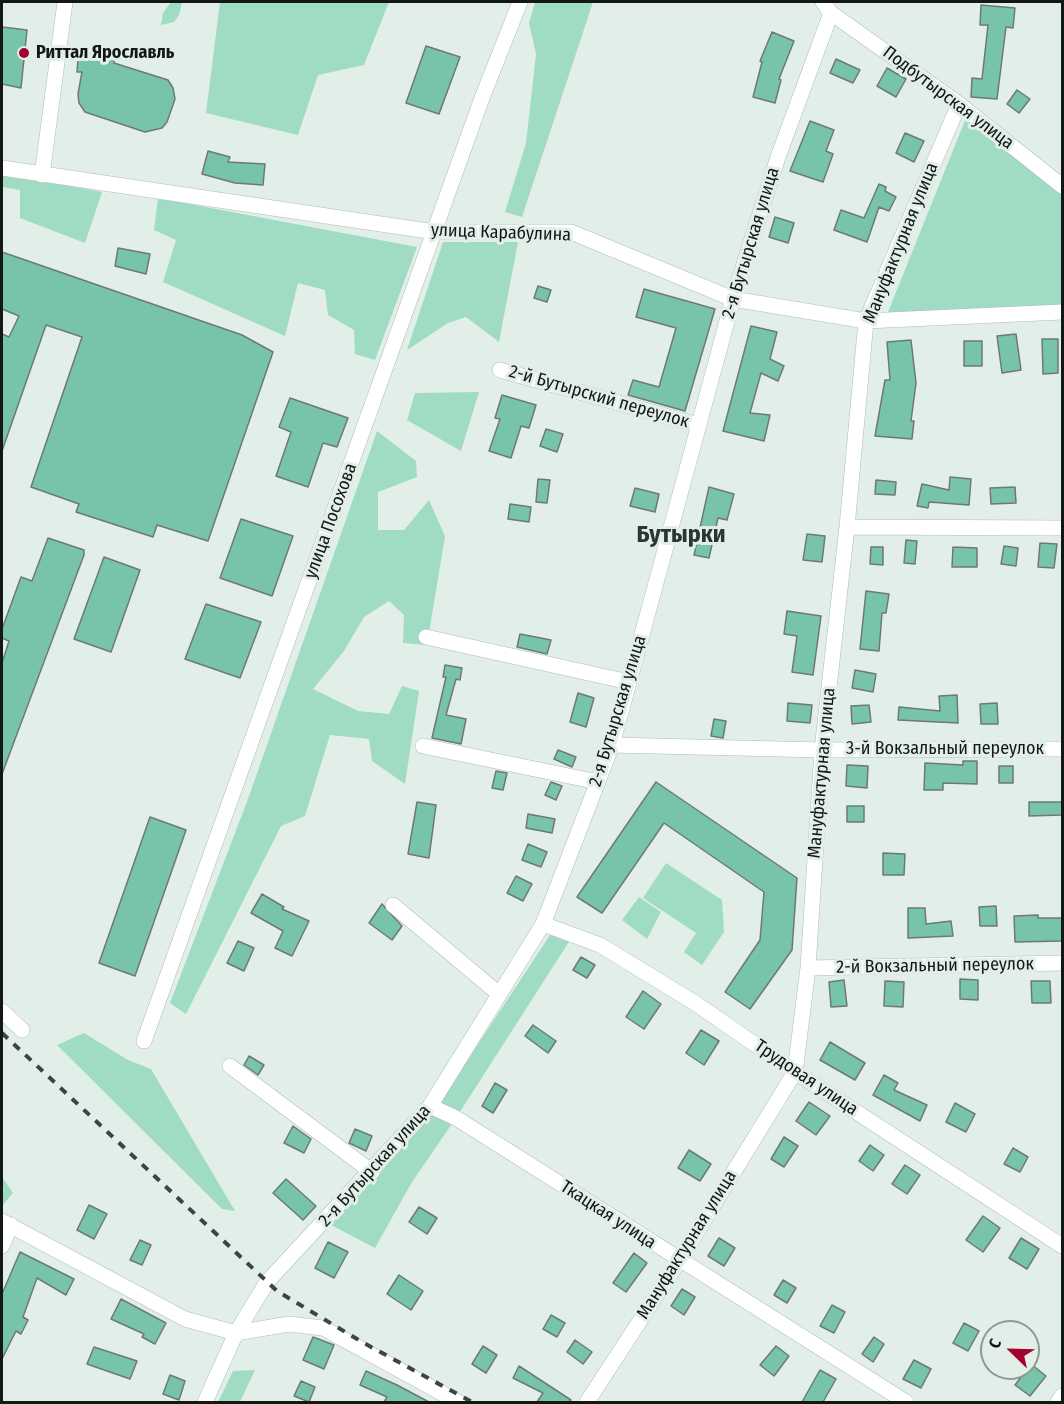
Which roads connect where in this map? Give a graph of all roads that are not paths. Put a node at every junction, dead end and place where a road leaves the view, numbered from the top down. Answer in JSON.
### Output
{"nodes":[{"id":1,"x":65,"y":2,"type":"edge"},
{"id":2,"x":520,"y":2,"type":"edge"},
{"id":3,"x":827,"y":7,"type":"edge"},
{"id":4,"x":960,"y":104,"type":"junction"},
{"id":5,"x":2,"y":168,"type":"edge"},
{"id":6,"x":42,"y":175,"type":"junction"},
{"id":7,"x":1062,"y":186,"type":"edge"},
{"id":8,"x":435,"y":232,"type":"junction"},
{"id":9,"x":733,"y":299,"type":"junction"},
{"id":10,"x":1062,"y":312,"type":"edge"},
{"id":11,"x":866,"y":321,"type":"junction"},
{"id":12,"x":500,"y":370,"type":"dead end"},
{"id":13,"x":698,"y":425,"type":"junction"},
{"id":14,"x":847,"y":526,"type":"junction"},
{"id":15,"x":1062,"y":528,"type":"edge"},
{"id":16,"x":426,"y":637,"type":"dead end"},
{"id":17,"x":629,"y":682,"type":"junction"},
{"id":18,"x":612,"y":745,"type":"junction"},
{"id":19,"x":423,"y":746,"type":"dead end"},
{"id":20,"x":1062,"y":749,"type":"edge"},
{"id":21,"x":822,"y":750,"type":"junction"},
{"id":22,"x":598,"y":782,"type":"junction"},
{"id":23,"x":393,"y":905,"type":"dead end"},
{"id":24,"x":543,"y":924,"type":"junction"},
{"id":25,"x":1062,"y":963,"type":"edge"},
{"id":26,"x":808,"y":969,"type":"junction"},
{"id":27,"x":499,"y":994,"type":"junction"},
{"id":28,"x":2,"y":1011,"type":"edge"},
{"id":29,"x":22,"y":1030,"type":"dead end"},
{"id":30,"x":144,"y":1041,"type":"dead end"},
{"id":31,"x":230,"y":1066,"type":"dead end"},
{"id":32,"x":795,"y":1072,"type":"junction"},
{"id":33,"x":430,"y":1106,"type":"junction"},
{"id":34,"x":372,"y":1172,"type":"junction"},
{"id":35,"x":6,"y":1223,"type":"edge"},
{"id":36,"x":2,"y":1246,"type":"edge"},
{"id":37,"x":1062,"y":1246,"type":"edge"},
{"id":38,"x":679,"y":1261,"type":"junction"},
{"id":39,"x":236,"y":1333,"type":"junction"},
{"id":40,"x":1062,"y":1396,"type":"edge"},
{"id":41,"x":206,"y":1402,"type":"edge"},
{"id":42,"x":458,"y":1402,"type":"edge"},
{"id":43,"x":587,"y":1402,"type":"edge"},
{"id":44,"x":906,"y":1402,"type":"edge"},
{"id":45,"x":1058,"y":1402,"type":"edge"}],
"edges":[{"from":1,"to":6,"type":"street"},
{"from":2,"to":8,"type":"street","name":"улица Посохова"},
{"from":3,"to":4,"type":"street","name":"Подбутырская улица"},
{"from":3,"to":9,"type":"street","name":"2-я Бутырская улица"},
{"from":4,"to":7,"type":"street","name":"Подбутырская улица"},
{"from":4,"to":11,"type":"street","name":"Мануфактурная улица"},
{"from":5,"to":6,"type":"street","name":"улица Карабулина"},
{"from":6,"to":8,"type":"street","name":"улица Карабулина"},
{"from":8,"to":9,"type":"street","name":"улица Карабулина"},
{"from":8,"to":30,"type":"street","name":"улица Посохова"},
{"from":9,"to":11,"type":"street","name":"улица Карабулина"},
{"from":9,"to":13,"type":"street","name":"2-я Бутырская улица"},
{"from":10,"to":11,"type":"street","name":"улица Карабулина"},
{"from":11,"to":14,"type":"street","name":"Мануфактурная улица"},
{"from":12,"to":13,"type":"street","name":"2-й Бутырский переулок"},
{"from":13,"to":17,"type":"street","name":"2-я Бутырская улица"},
{"from":14,"to":15,"type":"street"},
{"from":14,"to":21,"type":"street","name":"Мануфактурная улица"},
{"from":16,"to":17,"type":"street"},
{"from":17,"to":18,"type":"street","name":"2-я Бутырская улица"},
{"from":18,"to":21,"type":"street","name":"3-й Вокзальный переулок"},
{"from":18,"to":22,"type":"street","name":"2-я Бутырская улица"},
{"from":19,"to":22,"type":"street"},
{"from":20,"to":21,"type":"street","name":"3-й Вокзальный переулок"},
{"from":21,"to":26,"type":"street","name":"Мануфактурная улица"},
{"from":22,"to":24,"type":"street","name":"2-я Бутырская улица"},
{"from":23,"to":27,"type":"street"},
{"from":24,"to":27,"type":"street","name":"2-я Бутырская улица"},
{"from":24,"to":32,"type":"street","name":"Трудовая улица"},
{"from":25,"to":26,"type":"street","name":"2-й Вокзальный переулок"},
{"from":26,"to":32,"type":"street","name":"Мануфактурная улица"},
{"from":27,"to":33,"type":"street","name":"2-я Бутырская улица"},
{"from":28,"to":29,"type":"street"},
{"from":31,"to":34,"type":"street"},
{"from":32,"to":37,"type":"street","name":"Трудовая улица"},
{"from":32,"to":38,"type":"street","name":"Мануфактурная улица"},
{"from":33,"to":34,"type":"street","name":"2-я Бутырская улица"},
{"from":33,"to":38,"type":"street","name":"Ткацкая улица"},
{"from":34,"to":39,"type":"street","name":"2-я Бутырская улица"},
{"from":35,"to":36,"type":"street"},
{"from":35,"to":39,"type":"street"},
{"from":38,"to":43,"type":"street","name":"Мануфактурная улица"},
{"from":38,"to":44,"type":"street","name":"Ткацкая улица"},
{"from":39,"to":41,"type":"street","name":"2-я Бутырская улица"},
{"from":39,"to":42,"type":"street"},
{"from":40,"to":45,"type":"street"}]}
